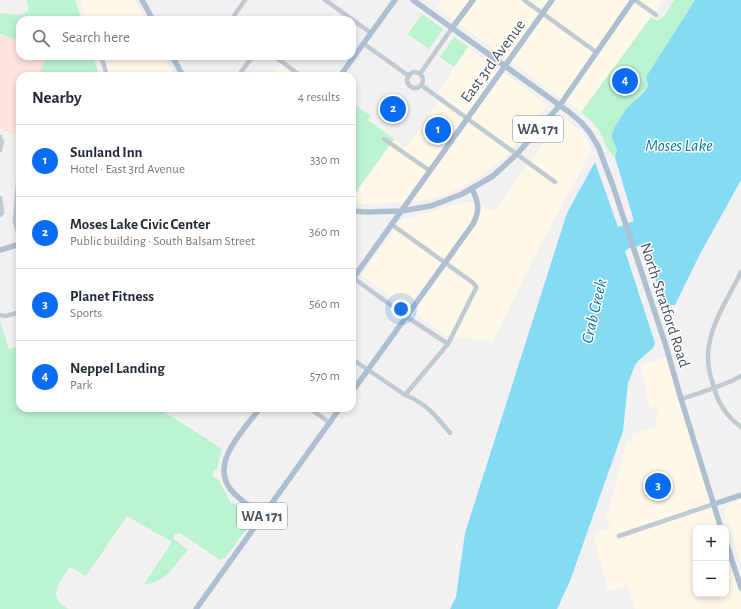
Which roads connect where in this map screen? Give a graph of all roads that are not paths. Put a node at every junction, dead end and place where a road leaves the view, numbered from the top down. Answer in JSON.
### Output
{"nodes":[{"id":1,"x":142,"y":0,"type":"edge"},
{"id":2,"x":245,"y":0,"type":"edge"},
{"id":3,"x":325,"y":0,"type":"edge"},
{"id":4,"x":395,"y":0,"type":"edge"},
{"id":5,"x":413,"y":0,"type":"edge"},
{"id":6,"x":473,"y":0,"type":"edge"},
{"id":7,"x":524,"y":0,"type":"edge"},
{"id":8,"x":552,"y":0,"type":"edge"},
{"id":9,"x":634,"y":0,"type":"edge"},
{"id":10,"x":543,"y":13,"type":"junction"},
{"id":11,"x":150,"y":16,"type":"edge"},
{"id":12,"x":234,"y":16,"type":"edge"},
{"id":13,"x":347,"y":16,"type":"edge"},
{"id":14,"x":656,"y":16,"type":"dead end"},
{"id":15,"x":356,"y":22,"type":"edge"},
{"id":16,"x":452,"y":28,"type":"junction"},
{"id":17,"x":371,"y":33,"type":"junction"},
{"id":18,"x":364,"y":44,"type":"junction"},
{"id":19,"x":596,"y":52,"type":"junction"},
{"id":20,"x":356,"y":55,"type":"edge"},
{"id":21,"x":101,"y":60,"type":"edge"},
{"id":22,"x":174,"y":60,"type":"edge"},
{"id":23,"x":250,"y":60,"type":"edge"},
{"id":24,"x":280,"y":60,"type":"edge"},
{"id":25,"x":352,"y":60,"type":"edge"},
{"id":26,"x":505,"y":66,"type":"junction"},
{"id":27,"x":106,"y":72,"type":"edge"},
{"id":28,"x":181,"y":72,"type":"edge"},
{"id":29,"x":241,"y":72,"type":"edge"},
{"id":30,"x":296,"y":72,"type":"edge"},
{"id":31,"x":343,"y":72,"type":"edge"},
{"id":32,"x":420,"y":74,"type":"junction"},
{"id":33,"x":409,"y":76,"type":"junction"},
{"id":34,"x":421,"y":85,"type":"junction"},
{"id":35,"x":560,"y":105,"type":"junction"},
{"id":36,"x":467,"y":118,"type":"junction"},
{"id":37,"x":0,"y":137,"type":"edge"},
{"id":38,"x":384,"y":139,"type":"dead end"},
{"id":39,"x":0,"y":150,"type":"edge"},
{"id":40,"x":517,"y":154,"type":"junction"},
{"id":41,"x":430,"y":171,"type":"junction"},
{"id":42,"x":555,"y":182,"type":"dead end"},
{"id":43,"x":472,"y":189,"type":"junction"},
{"id":44,"x":0,"y":198,"type":"edge"},
{"id":45,"x":16,"y":209,"type":"edge"},
{"id":46,"x":356,"y":211,"type":"edge"},
{"id":47,"x":401,"y":211,"type":"junction"},
{"id":48,"x":0,"y":215,"type":"edge"},
{"id":49,"x":391,"y":224,"type":"junction"},
{"id":50,"x":16,"y":225,"type":"edge"},
{"id":51,"x":16,"y":245,"type":"edge"},
{"id":52,"x":0,"y":250,"type":"edge"},
{"id":53,"x":445,"y":262,"type":"junction"},
{"id":54,"x":356,"y":272,"type":"edge"},
{"id":55,"x":741,"y":272,"type":"edge"},
{"id":56,"x":356,"y":281,"type":"edge"},
{"id":57,"x":16,"y":313,"type":"edge"},
{"id":58,"x":0,"y":315,"type":"edge"},
{"id":59,"x":407,"y":317,"type":"junction"},
{"id":60,"x":448,"y":344,"type":"junction"},
{"id":61,"x":356,"y":362,"type":"edge"},
{"id":62,"x":368,"y":370,"type":"junction"},
{"id":63,"x":741,"y":376,"type":"edge"},
{"id":64,"x":356,"y":386,"type":"edge"},
{"id":65,"x":714,"y":389,"type":"junction"},
{"id":66,"x":405,"y":395,"type":"junction"},
{"id":67,"x":681,"y":399,"type":"junction"},
{"id":68,"x":257,"y":412,"type":"edge"},
{"id":69,"x":315,"y":412,"type":"edge"},
{"id":70,"x":337,"y":412,"type":"edge"},
{"id":71,"x":330,"y":423,"type":"junction"},
{"id":72,"x":741,"y":427,"type":"edge"},
{"id":73,"x":450,"y":433,"type":"dead end"},
{"id":74,"x":741,"y":495,"type":"edge"},
{"id":75,"x":714,"y":504,"type":"junction"},
{"id":76,"x":262,"y":515,"type":"junction"},
{"id":77,"x":720,"y":525,"type":"edge"},
{"id":78,"x":619,"y":536,"type":"dead end"},
{"id":79,"x":729,"y":551,"type":"edge"},
{"id":80,"x":741,"y":588,"type":"edge"},
{"id":81,"x":196,"y":609,"type":"edge"}],
"edges":[{"from":1,"to":11,"type":"main road"},
{"from":2,"to":12,"type":"street"},
{"from":3,"to":13,"type":"street"},
{"from":4,"to":17,"type":"main road"},
{"from":5,"to":16,"type":"main road","name":"North Stratford Road"},
{"from":6,"to":16,"type":"main road"},
{"from":7,"to":10,"type":"street"},
{"from":8,"to":10,"type":"main road","name":"East 3rd Avenue"},
{"from":9,"to":14,"type":"street"},
{"from":9,"to":19,"type":"main road","number":"WA 171"},
{"from":10,"to":19,"type":"street"},
{"from":10,"to":26,"type":"main road","name":"East 3rd Avenue"},
{"from":15,"to":17,"type":"street"},
{"from":16,"to":26,"type":"main road","name":"North Stratford Road"},
{"from":16,"to":32,"type":"street"},
{"from":17,"to":18,"type":"main road"},
{"from":18,"to":20,"type":"main road"},
{"from":18,"to":33,"type":"street"},
{"from":19,"to":35,"type":"main road","number":"WA 171"},
{"from":21,"to":27,"type":"street"},
{"from":22,"to":28,"type":"main road"},
{"from":23,"to":29,"type":"street"},
{"from":24,"to":30,"type":"street"},
{"from":25,"to":31,"type":"main road"},
{"from":26,"to":35,"type":"main road","name":"North Stratford Road"},
{"from":26,"to":36,"type":"main road","name":"East 3rd Avenue"},
{"from":32,"to":33,"type":"street"},
{"from":32,"to":34,"type":"street"},
{"from":33,"to":34,"type":"street"},
{"from":34,"to":36,"type":"street"},
{"from":35,"to":40,"type":"main road","number":"WA 171"},
{"from":35,"to":67,"type":"main road","name":"North Stratford Road"},
{"from":36,"to":40,"type":"street"},
{"from":36,"to":41,"type":"main road","name":"East 3rd Avenue"},
{"from":37,"to":39,"type":"street"},
{"from":38,"to":41,"type":"street"},
{"from":40,"to":42,"type":"street"},
{"from":40,"to":43,"type":"main road","number":"WA 171"},
{"from":41,"to":47,"type":"main road","name":"East 3rd Avenue"},
{"from":43,"to":47,"type":"main road"},
{"from":43,"to":53,"type":"main road"},
{"from":44,"to":48,"type":"street"},
{"from":45,"to":50,"type":"street"},
{"from":46,"to":47,"type":"main road"},
{"from":47,"to":49,"type":"main road","name":"East 3rd Avenue"},
{"from":49,"to":53,"type":"street"},
{"from":49,"to":54,"type":"main road","name":"East 3rd Avenue"},
{"from":51,"to":52,"type":"main road"},
{"from":53,"to":59,"type":"main road"},
{"from":53,"to":60,"type":"street"},
{"from":55,"to":65,"type":"street"},
{"from":56,"to":59,"type":"street"},
{"from":57,"to":58,"type":"street"},
{"from":59,"to":60,"type":"street"},
{"from":59,"to":62,"type":"main road"},
{"from":60,"to":66,"type":"street"},
{"from":61,"to":62,"type":"street"},
{"from":62,"to":64,"type":"main road"},
{"from":62,"to":66,"type":"street"},
{"from":63,"to":65,"type":"street"},
{"from":65,"to":67,"type":"street"},
{"from":65,"to":72,"type":"street"},
{"from":66,"to":73,"type":"street"},
{"from":67,"to":75,"type":"main road","name":"North Stratford Road"},
{"from":68,"to":76,"type":"main road"},
{"from":69,"to":71,"type":"street"},
{"from":70,"to":71,"type":"main road","number":"WA 171"},
{"from":71,"to":76,"type":"main road","number":"WA 171"},
{"from":74,"to":75,"type":"main road"},
{"from":75,"to":77,"type":"main road","name":"North Stratford Road"},
{"from":75,"to":78,"type":"street"},
{"from":76,"to":81,"type":"main road","number":"WA 171"},
{"from":79,"to":80,"type":"main road"}]}
